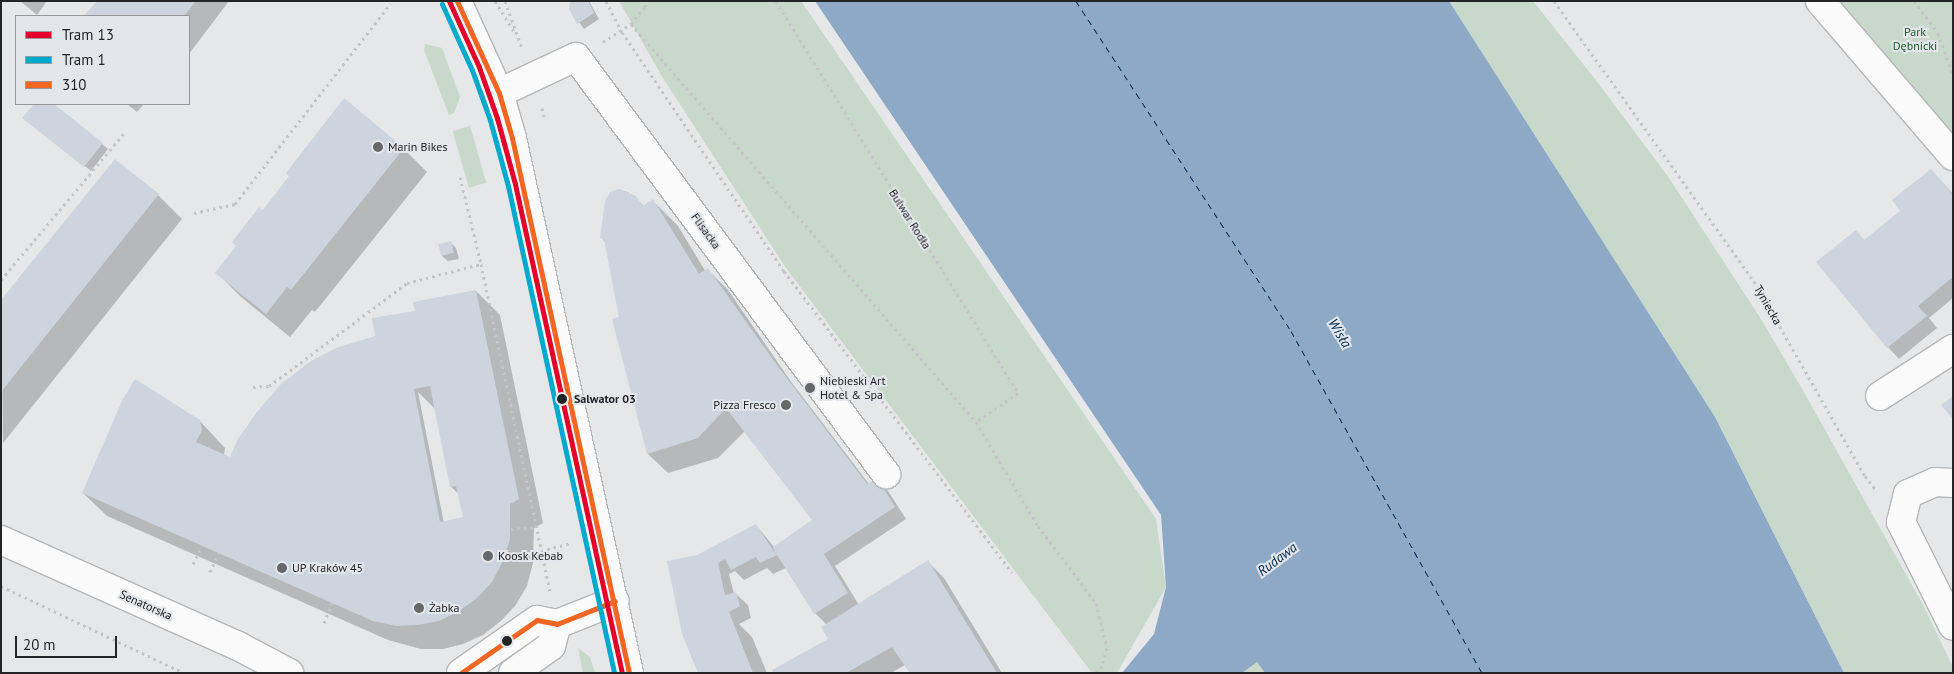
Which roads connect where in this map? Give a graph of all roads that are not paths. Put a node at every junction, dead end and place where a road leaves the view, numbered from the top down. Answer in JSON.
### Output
{"nodes":[{"id":1,"x":457,"y":1,"type":"edge"},
{"id":2,"x":1820,"y":1,"type":"edge"},
{"id":3,"x":499,"y":92,"type":"junction"},
{"id":4,"x":1953,"y":156,"type":"edge"},
{"id":5,"x":1953,"y":348,"type":"edge"},
{"id":6,"x":1880,"y":396,"type":"dead end"},
{"id":7,"x":886,"y":474,"type":"dead end"},
{"id":8,"x":1953,"y":483,"type":"edge"},
{"id":9,"x":1,"y":540,"type":"edge"},
{"id":10,"x":615,"y":601,"type":"junction"},
{"id":11,"x":554,"y":611,"type":"junction"},
{"id":12,"x":1953,"y":626,"type":"edge"},
{"id":13,"x":289,"y":673,"type":"edge"},
{"id":14,"x":461,"y":673,"type":"edge"},
{"id":15,"x":513,"y":673,"type":"edge"},
{"id":16,"x":629,"y":673,"type":"edge"}],
"edges":[{"from":1,"to":3,"type":"street"},
{"from":2,"to":4,"type":"street"},
{"from":3,"to":7,"type":"street","name":"Flisacka"},
{"from":3,"to":10,"type":"street"},
{"from":5,"to":6,"type":"street"},
{"from":8,"to":12,"type":"street"},
{"from":9,"to":13,"type":"street","name":"Senatorska"},
{"from":10,"to":11,"type":"street"},
{"from":10,"to":16,"type":"street"},
{"from":11,"to":14,"type":"street"},
{"from":11,"to":15,"type":"street"}]}
